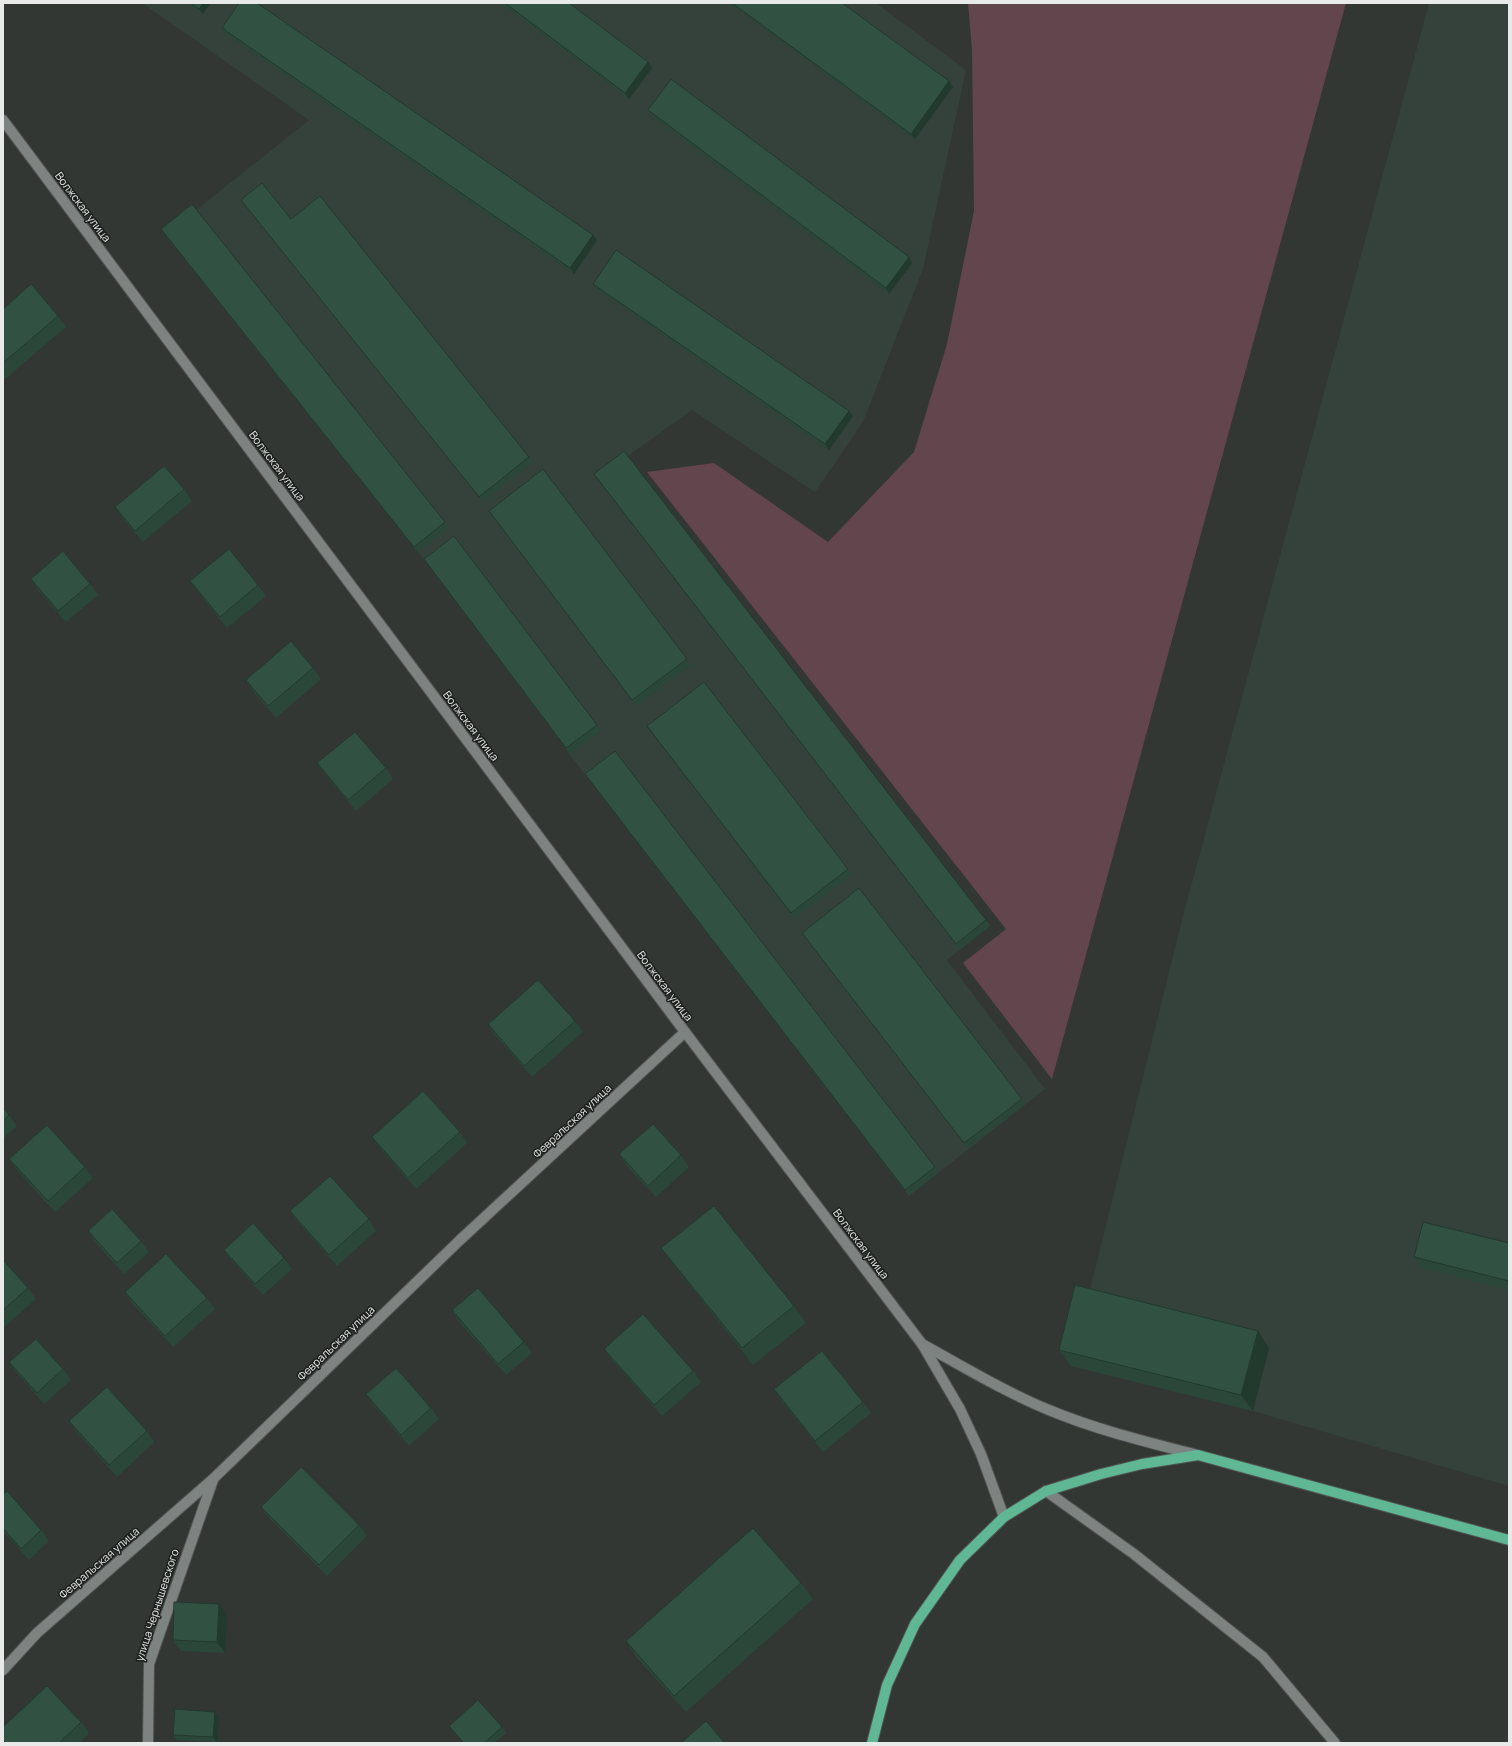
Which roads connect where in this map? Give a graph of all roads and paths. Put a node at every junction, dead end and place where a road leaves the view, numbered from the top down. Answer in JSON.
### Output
{"nodes":[{"id":1,"x":3,"y":120,"type":"edge"},
{"id":2,"x":685,"y":1032,"type":"junction"},
{"id":3,"x":922,"y":1344,"type":"junction"},
{"id":4,"x":1198,"y":1455,"type":"junction"},
{"id":5,"x":213,"y":1479,"type":"junction"},
{"id":6,"x":1046,"y":1491,"type":"junction"},
{"id":7,"x":1004,"y":1516,"type":"junction"},
{"id":8,"x":1509,"y":1540,"type":"edge"},
{"id":9,"x":3,"y":1670,"type":"edge"},
{"id":10,"x":148,"y":1743,"type":"edge"},
{"id":11,"x":872,"y":1743,"type":"edge"},
{"id":12,"x":1335,"y":1743,"type":"edge"}],
"edges":[{"from":1,"to":2,"type":"street","name":"Волжская улица"},
{"from":2,"to":3,"type":"street","name":"Волжская улица"},
{"from":2,"to":5,"type":"street","name":"Февральская улица"},
{"from":3,"to":4,"type":"street"},
{"from":3,"to":7,"type":"street","name":"Волжская улица"},
{"from":4,"to":6,"type":"main road"},
{"from":4,"to":8,"type":"main road"},
{"from":5,"to":9,"type":"street","name":"Февральская улица"},
{"from":5,"to":10,"type":"street","name":"улица Чернышевского"},
{"from":6,"to":7,"type":"main road"},
{"from":6,"to":12,"type":"street"},
{"from":7,"to":11,"type":"main road"}]}
